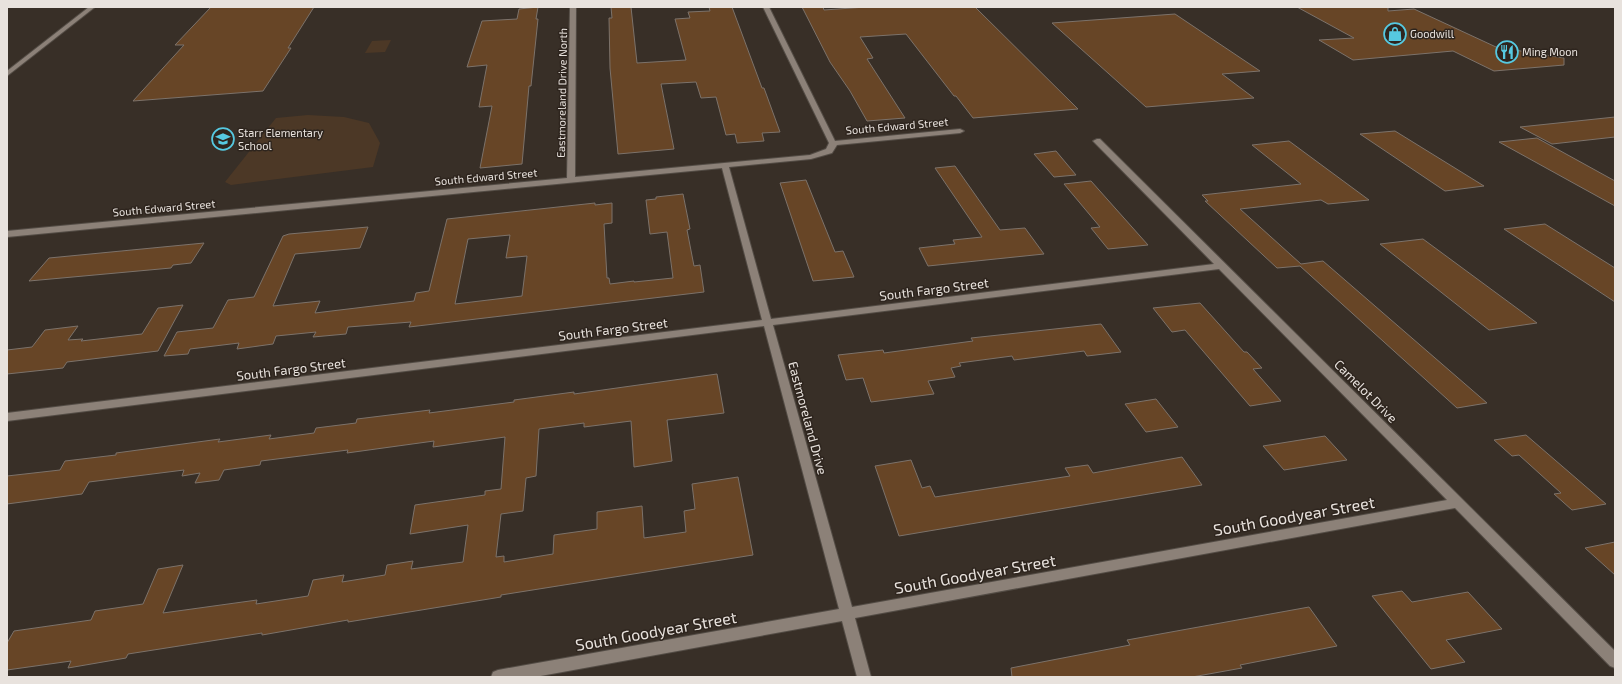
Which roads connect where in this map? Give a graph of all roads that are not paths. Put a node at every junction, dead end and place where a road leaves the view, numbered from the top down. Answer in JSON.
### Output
{"nodes":[{"id":1,"x":92,"y":7,"type":"edge"},
{"id":2,"x":573,"y":7,"type":"edge"},
{"id":3,"x":766,"y":7,"type":"edge"},
{"id":4,"x":7,"y":74,"type":"edge"},
{"id":5,"x":960,"y":131,"type":"dead end"},
{"id":6,"x":1097,"y":141,"type":"dead end"},
{"id":7,"x":832,"y":143,"type":"junction"},
{"id":8,"x":725,"y":166,"type":"junction"},
{"id":9,"x":571,"y":180,"type":"junction"},
{"id":10,"x":7,"y":234,"type":"edge"},
{"id":11,"x":1222,"y":266,"type":"junction"},
{"id":12,"x":767,"y":322,"type":"junction"},
{"id":13,"x":7,"y":417,"type":"edge"},
{"id":14,"x":1459,"y":503,"type":"junction"},
{"id":15,"x":847,"y":614,"type":"junction"},
{"id":16,"x":1615,"y":661,"type":"edge"},
{"id":17,"x":498,"y":677,"type":"edge"},
{"id":18,"x":864,"y":677,"type":"edge"}],
"edges":[{"from":1,"to":4,"type":"street"},
{"from":2,"to":9,"type":"street","name":"Eastmoreland Drive North"},
{"from":3,"to":7,"type":"street"},
{"from":5,"to":7,"type":"street","name":"South Edward Street"},
{"from":6,"to":11,"type":"street","name":"Camelot Drive"},
{"from":7,"to":8,"type":"street","name":"South Edward Street"},
{"from":8,"to":9,"type":"street","name":"South Edward Street"},
{"from":8,"to":12,"type":"street","name":"Eastmoreland Drive"},
{"from":9,"to":10,"type":"street","name":"South Edward Street"},
{"from":11,"to":12,"type":"street","name":"South Fargo Street"},
{"from":11,"to":14,"type":"street","name":"Camelot Drive"},
{"from":12,"to":13,"type":"street","name":"South Fargo Street"},
{"from":12,"to":15,"type":"street","name":"Eastmoreland Drive"},
{"from":14,"to":15,"type":"street","name":"South Goodyear Street"},
{"from":14,"to":16,"type":"street","name":"Camelot Drive"},
{"from":15,"to":17,"type":"street","name":"South Goodyear Street"},
{"from":15,"to":18,"type":"street","name":"Eastmoreland Drive"}]}
